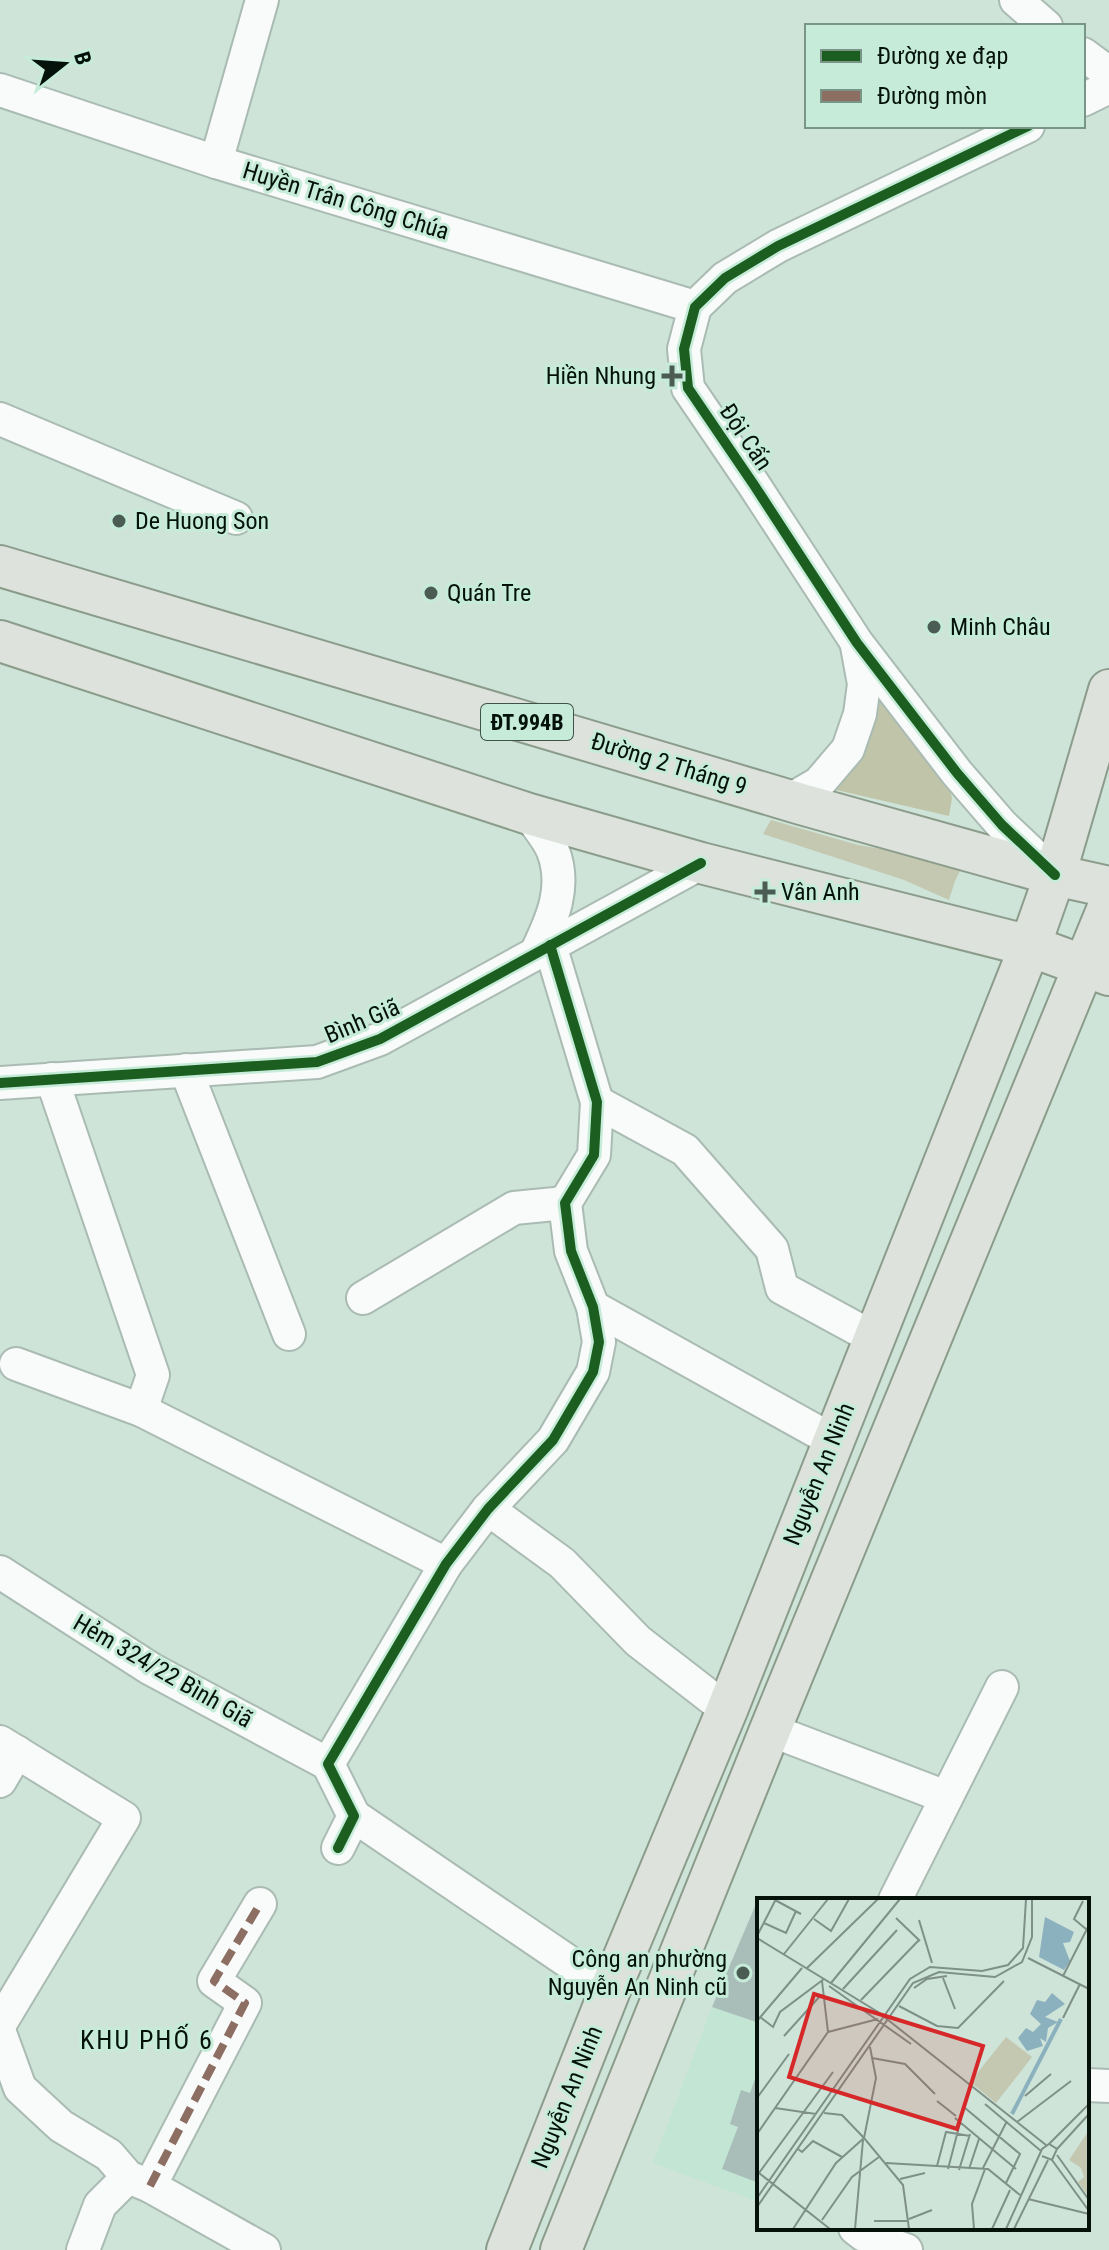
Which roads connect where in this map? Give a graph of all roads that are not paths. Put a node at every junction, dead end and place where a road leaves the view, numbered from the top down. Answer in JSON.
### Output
{"nodes":[{"id":1,"x":262,"y":0,"type":"edge"},
{"id":2,"x":1016,"y":0,"type":"edge"},
{"id":3,"x":1044,"y":24,"type":"edge"},
{"id":4,"x":1085,"y":55,"type":"edge"},
{"id":5,"x":1109,"y":73,"type":"edge"},
{"id":6,"x":1109,"y":87,"type":"edge"},
{"id":7,"x":0,"y":90,"type":"edge"},
{"id":8,"x":1085,"y":99,"type":"edge"},
{"id":9,"x":1024,"y":128,"type":"edge"},
{"id":10,"x":216,"y":162,"type":"junction"},
{"id":11,"x":695,"y":307,"type":"junction"},
{"id":12,"x":0,"y":419,"type":"edge"},
{"id":13,"x":236,"y":518,"type":"dead end"},
{"id":14,"x":0,"y":566,"type":"edge"},
{"id":15,"x":0,"y":641,"type":"edge"},
{"id":16,"x":857,"y":643,"type":"junction"},
{"id":17,"x":1109,"y":690,"type":"edge"},
{"id":18,"x":790,"y":800,"type":"junction"},
{"id":19,"x":529,"y":814,"type":"junction"},
{"id":20,"x":701,"y":863,"type":"junction"},
{"id":21,"x":1055,"y":875,"type":"junction"},
{"id":22,"x":1109,"y":887,"type":"edge"},
{"id":23,"x":1109,"y":905,"type":"edge"},
{"id":24,"x":1030,"y":946,"type":"junction"},
{"id":25,"x":543,"y":949,"type":"junction"},
{"id":26,"x":1097,"y":971,"type":"edge"},
{"id":27,"x":186,"y":1070,"type":"junction"},
{"id":28,"x":52,"y":1079,"type":"junction"},
{"id":29,"x":0,"y":1083,"type":"edge"},
{"id":30,"x":597,"y":1102,"type":"junction"},
{"id":31,"x":565,"y":1203,"type":"junction"},
{"id":32,"x":363,"y":1298,"type":"dead end"},
{"id":33,"x":593,"y":1307,"type":"junction"},
{"id":34,"x":289,"y":1334,"type":"dead end"},
{"id":35,"x":874,"y":1338,"type":"junction"},
{"id":36,"x":16,"y":1364,"type":"dead end"},
{"id":37,"x":141,"y":1410,"type":"junction"},
{"id":38,"x":832,"y":1440,"type":"junction"},
{"id":39,"x":488,"y":1509,"type":"junction"},
{"id":40,"x":446,"y":1564,"type":"junction"},
{"id":41,"x":0,"y":1572,"type":"edge"},
{"id":42,"x":1002,"y":1687,"type":"dead end"},
{"id":43,"x":727,"y":1710,"type":"junction"},
{"id":44,"x":770,"y":1730,"type":"junction"},
{"id":45,"x":8,"y":1747,"type":"edge"},
{"id":46,"x":328,"y":1764,"type":"junction"},
{"id":47,"x":0,"y":1781,"type":"edge"},
{"id":48,"x":946,"y":1797,"type":"junction"},
{"id":49,"x":354,"y":1816,"type":"junction"},
{"id":50,"x":338,"y":1848,"type":"dead end"},
{"id":51,"x":896,"y":1898,"type":"edge"},
{"id":52,"x":260,"y":1904,"type":"dead end"},
{"id":53,"x":610,"y":1990,"type":"junction"},
{"id":54,"x":0,"y":2024,"type":"edge"},
{"id":55,"x":0,"y":2033,"type":"edge"},
{"id":56,"x":1089,"y":2085,"type":"edge"},
{"id":57,"x":1109,"y":2086,"type":"edge"},
{"id":58,"x":139,"y":2182,"type":"junction"},
{"id":59,"x":858,"y":2230,"type":"edge"},
{"id":60,"x":83,"y":2250,"type":"edge"},
{"id":61,"x":264,"y":2250,"type":"edge"},
{"id":62,"x":507,"y":2250,"type":"edge"},
{"id":63,"x":561,"y":2250,"type":"edge"},
{"id":64,"x":906,"y":2250,"type":"edge"}],
"edges":[{"from":1,"to":10,"type":"street"},
{"from":2,"to":3,"type":"street"},
{"from":4,"to":5,"type":"street"},
{"from":6,"to":8,"type":"street"},
{"from":7,"to":10,"type":"street","name":"Huyền Trân Công Chúa"},
{"from":9,"to":11,"type":"street"},
{"from":10,"to":11,"type":"street","name":"Huyền Trân Công Chúa"},
{"from":11,"to":16,"type":"street","name":"Đội Cấn"},
{"from":12,"to":13,"type":"street"},
{"from":14,"to":18,"type":"main road","name":"Đường 2 Tháng 9","number":"ĐT.994B"},
{"from":15,"to":19,"type":"main road"},
{"from":16,"to":18,"type":"street"},
{"from":16,"to":21,"type":"street","name":"Đội Cấn"},
{"from":17,"to":21,"type":"main road","name":"Nguyễn An Ninh"},
{"from":18,"to":21,"type":"main road","name":"Đường 2 Tháng 9","number":"ĐT.994B"},
{"from":19,"to":20,"type":"main road"},
{"from":19,"to":25,"type":"street"},
{"from":20,"to":24,"type":"main road"},
{"from":20,"to":25,"type":"street","name":"Bình Giã"},
{"from":21,"to":22,"type":"main road","name":"Đường 2 Tháng 9","number":"ĐT.994B"},
{"from":21,"to":24,"type":"main road","name":"Nguyễn An Ninh"},
{"from":23,"to":26,"type":"main road"},
{"from":24,"to":26,"type":"main road"},
{"from":24,"to":35,"type":"main road","name":"Nguyễn An Ninh"},
{"from":25,"to":27,"type":"street","name":"Bình Giã"},
{"from":25,"to":30,"type":"street"},
{"from":26,"to":44,"type":"main road"},
{"from":27,"to":28,"type":"street","name":"Bình Giã"},
{"from":27,"to":34,"type":"street"},
{"from":28,"to":29,"type":"street","name":"Bình Giã"},
{"from":28,"to":37,"type":"street"},
{"from":30,"to":31,"type":"street"},
{"from":30,"to":35,"type":"street"},
{"from":31,"to":32,"type":"street"},
{"from":31,"to":33,"type":"street"},
{"from":33,"to":38,"type":"street"},
{"from":33,"to":39,"type":"street"},
{"from":35,"to":38,"type":"main road","name":"Nguyễn An Ninh"},
{"from":36,"to":37,"type":"street"},
{"from":37,"to":40,"type":"street"},
{"from":38,"to":43,"type":"main road","name":"Nguyễn An Ninh"},
{"from":39,"to":40,"type":"street"},
{"from":39,"to":43,"type":"street"},
{"from":40,"to":46,"type":"street"},
{"from":41,"to":46,"type":"street","name":"Hẻm 324/22 Bình Giã"},
{"from":42,"to":48,"type":"street"},
{"from":43,"to":53,"type":"main road","name":"Nguyễn An Ninh"},
{"from":44,"to":48,"type":"street"},
{"from":44,"to":63,"type":"main road"},
{"from":45,"to":47,"type":"street"},
{"from":45,"to":54,"type":"street"},
{"from":46,"to":49,"type":"street"},
{"from":48,"to":51,"type":"street"},
{"from":49,"to":50,"type":"street"},
{"from":49,"to":53,"type":"street"},
{"from":52,"to":58,"type":"street"},
{"from":53,"to":62,"type":"main road","name":"Nguyễn An Ninh"},
{"from":55,"to":58,"type":"street"},
{"from":56,"to":57,"type":"street"},
{"from":58,"to":60,"type":"street"},
{"from":58,"to":61,"type":"street"},
{"from":59,"to":64,"type":"street"}]}
